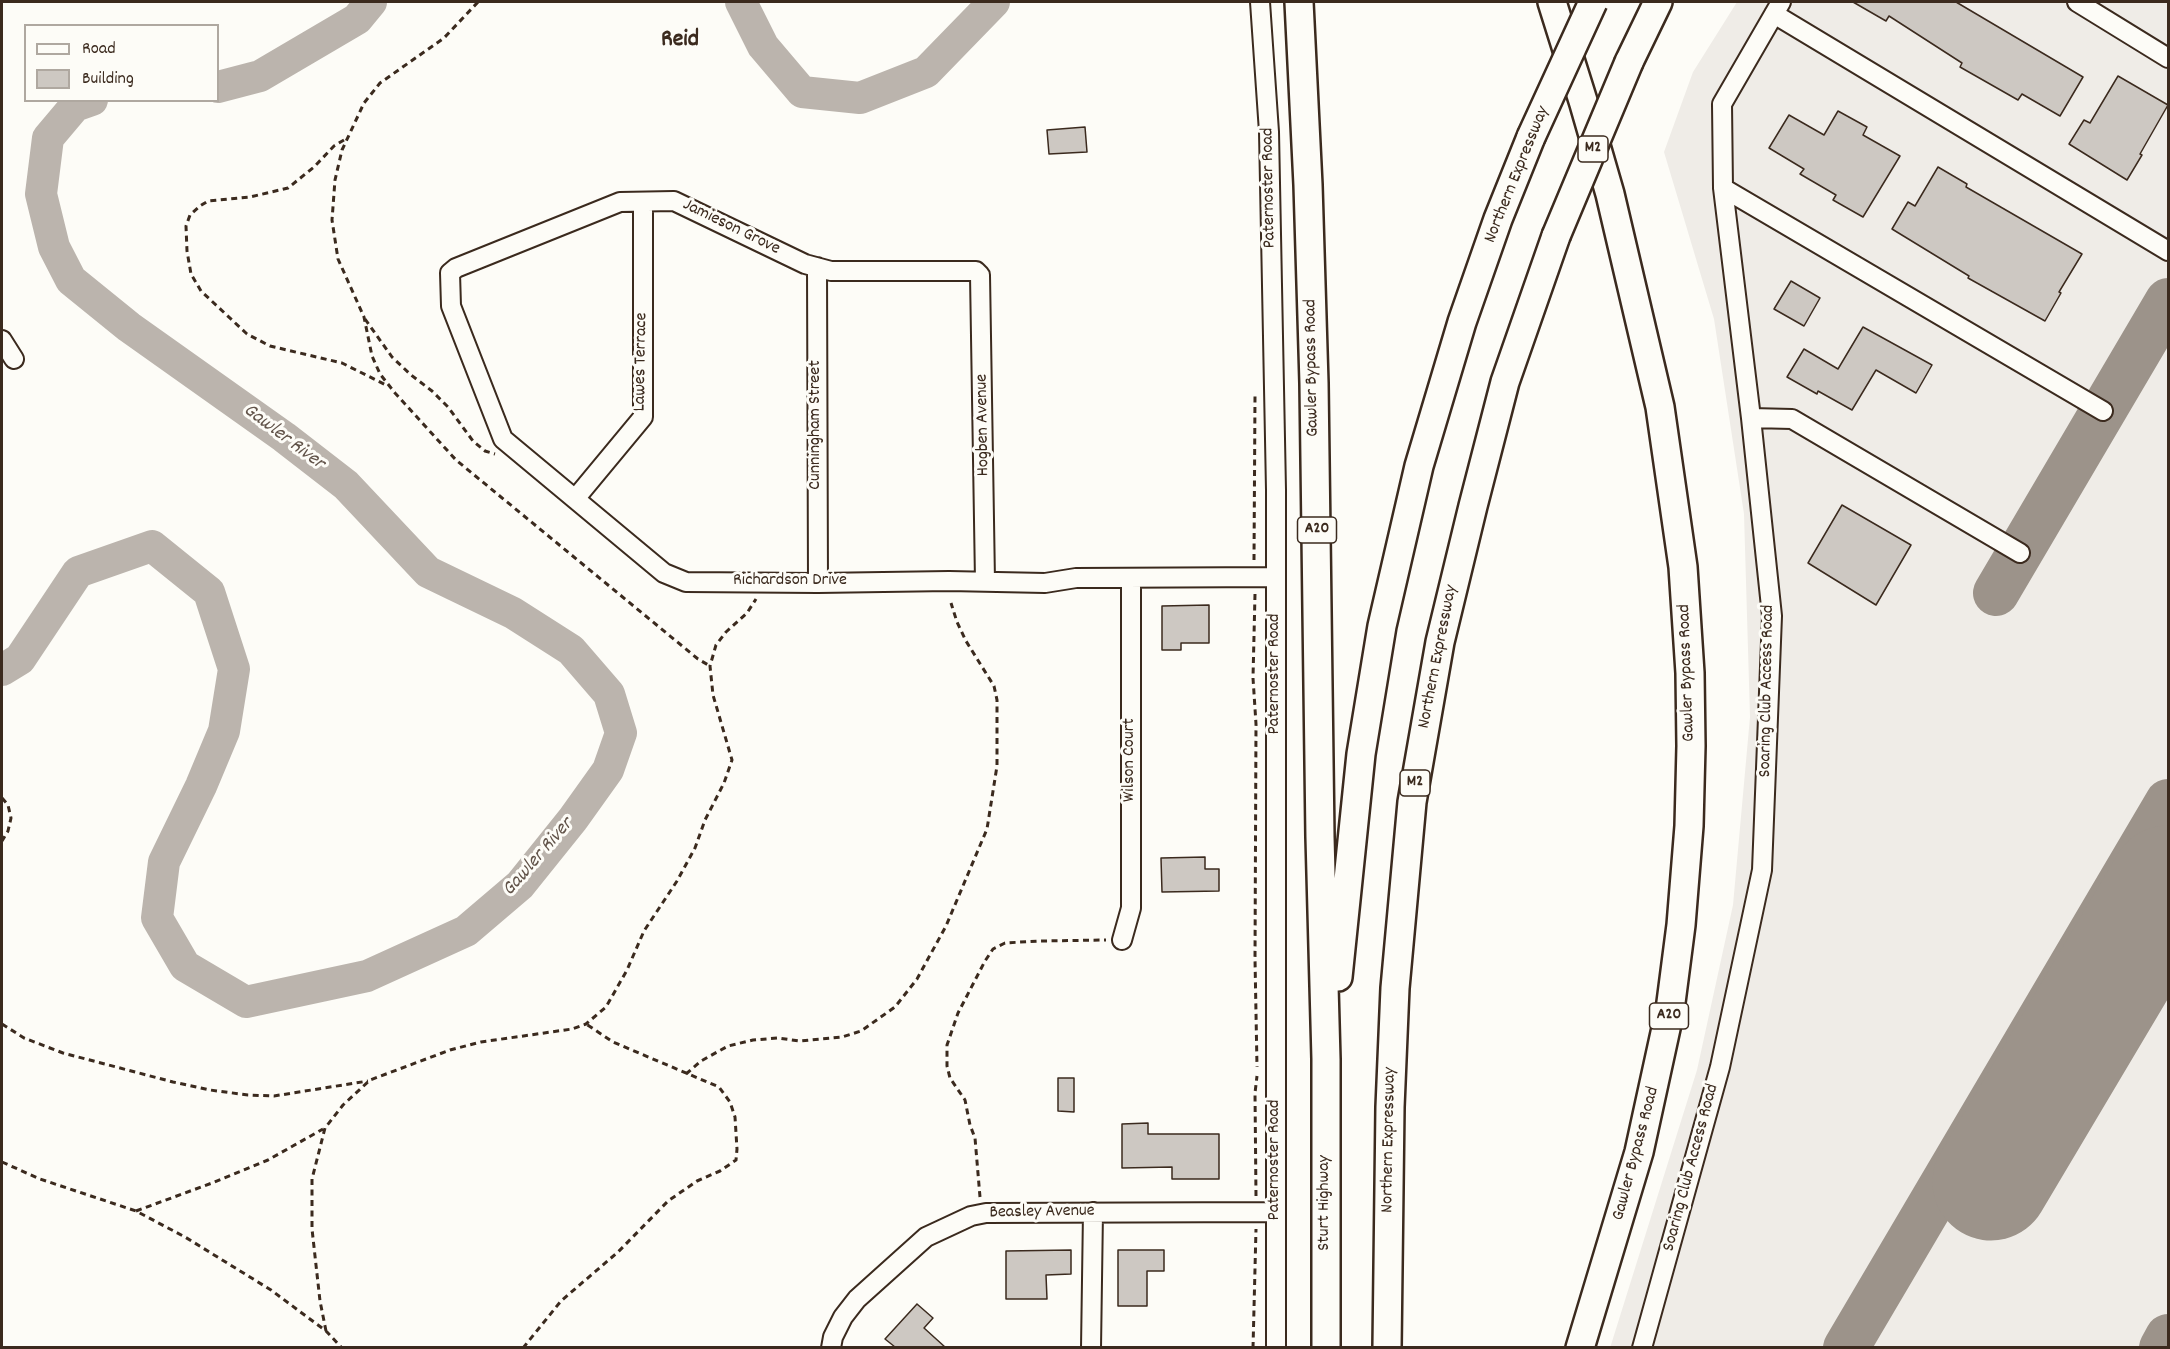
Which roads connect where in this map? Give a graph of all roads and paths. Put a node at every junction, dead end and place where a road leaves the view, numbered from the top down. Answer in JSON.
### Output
{"nodes":[{"id":1,"x":1260,"y":2,"type":"edge"},
{"id":2,"x":1299,"y":2,"type":"edge"},
{"id":3,"x":1552,"y":2,"type":"edge"},
{"id":4,"x":1593,"y":2,"type":"edge"},
{"id":5,"x":1658,"y":2,"type":"edge"},
{"id":6,"x":2077,"y":2,"type":"edge"},
{"id":7,"x":1778,"y":8,"type":"edge"},
{"id":8,"x":2169,"y":58,"type":"edge"},
{"id":9,"x":346,"y":140,"type":"dead end"},
{"id":10,"x":1723,"y":188,"type":"junction"},
{"id":11,"x":643,"y":202,"type":"junction"},
{"id":12,"x":2169,"y":251,"type":"edge"},
{"id":13,"x":817,"y":267,"type":"junction"},
{"id":14,"x":976,"y":271,"type":"joint"},
{"id":15,"x":451,"y":298,"type":"joint"},
{"id":16,"x":363,"y":317,"type":"dead end"},
{"id":17,"x":2,"y":340,"type":"edge"},
{"id":18,"x":14,"y":359,"type":"dead end"},
{"id":19,"x":389,"y":386,"type":"dead end"},
{"id":20,"x":1255,"y":387,"type":"dead end"},
{"id":21,"x":2103,"y":411,"type":"dead end"},
{"id":22,"x":1751,"y":418,"type":"junction"},
{"id":23,"x":510,"y":444,"type":"junction"},
{"id":24,"x":575,"y":499,"type":"junction"},
{"id":25,"x":2020,"y":553,"type":"dead end"},
{"id":26,"x":1254,"y":577,"type":"junction"},
{"id":27,"x":1276,"y":577,"type":"junction"},
{"id":28,"x":1131,"y":578,"type":"junction"},
{"id":29,"x":986,"y":581,"type":"junction"},
{"id":30,"x":760,"y":583,"type":"junction"},
{"id":31,"x":818,"y":583,"type":"junction"},
{"id":32,"x":951,"y":603,"type":"dead end"},
{"id":33,"x":2,"y":798,"type":"edge"},
{"id":34,"x":2,"y":841,"type":"edge"},
{"id":35,"x":1122,"y":940,"type":"joint"},
{"id":36,"x":2,"y":1024,"type":"edge"},
{"id":37,"x":586,"y":1024,"type":"junction"},
{"id":38,"x":1326,"y":1059,"type":"junction"},
{"id":39,"x":686,"y":1074,"type":"junction"},
{"id":40,"x":370,"y":1080,"type":"junction"},
{"id":41,"x":325,"y":1128,"type":"junction"},
{"id":42,"x":2,"y":1162,"type":"edge"},
{"id":43,"x":135,"y":1211,"type":"junction"},
{"id":44,"x":1093,"y":1212,"type":"junction"},
{"id":45,"x":1256,"y":1212,"type":"junction"},
{"id":46,"x":1276,"y":1212,"type":"junction"},
{"id":47,"x":986,"y":1213,"type":"junction"},
{"id":48,"x":326,"y":1331,"type":"junction"},
{"id":49,"x":342,"y":1347,"type":"edge"},
{"id":50,"x":523,"y":1347,"type":"edge"},
{"id":51,"x":831,"y":1347,"type":"edge"},
{"id":52,"x":1091,"y":1347,"type":"edge"},
{"id":53,"x":1253,"y":1347,"type":"edge"},
{"id":54,"x":1276,"y":1347,"type":"edge"},
{"id":55,"x":1326,"y":1347,"type":"edge"},
{"id":56,"x":1387,"y":1347,"type":"edge"},
{"id":57,"x":1580,"y":1347,"type":"edge"},
{"id":58,"x":1642,"y":1347,"type":"edge"}],
"edges":[{"from":1,"to":27,"type":"street","name":"Paternoster Road"},
{"from":2,"to":38,"type":"highway","name":"Gawler Bypass Road","number":"A20"},
{"from":3,"to":57,"type":"highway","name":"Gawler Bypass Road","number":"A20"},
{"from":4,"to":38,"type":"highway","name":"Northern Expressway","bridge":true},
{"from":5,"to":56,"type":"highway","name":"Northern Expressway","number":"M2","bridge":true},
{"from":6,"to":8,"type":"street"},
{"from":7,"to":10,"type":"street","name":"Soaring Club Access Road"},
{"from":7,"to":12,"type":"street"},
{"from":9,"to":19,"type":"path"},
{"from":10,"to":21,"type":"street"},
{"from":10,"to":22,"type":"street","name":"Soaring Club Access Road"},
{"from":11,"to":13,"type":"street","name":"Jamieson Grove"},
{"from":11,"to":15,"type":"street","name":"Jamieson Grove"},
{"from":11,"to":24,"type":"street","name":"Lawes Terrace"},
{"from":13,"to":14,"type":"street","name":"Jamieson Grove"},
{"from":13,"to":31,"type":"street","name":"Cunningham Street"},
{"from":14,"to":29,"type":"street","name":"Hogben Avenue"},
{"from":15,"to":23,"type":"street","name":"Richardson Drive"},
{"from":16,"to":23,"type":"path"},
{"from":17,"to":18,"type":"street"},
{"from":20,"to":26,"type":"path"},
{"from":22,"to":25,"type":"street"},
{"from":22,"to":58,"type":"street","name":"Soaring Club Access Road"},
{"from":23,"to":24,"type":"street","name":"Richardson Drive"},
{"from":24,"to":30,"type":"street","name":"Richardson Drive"},
{"from":26,"to":27,"type":"street","name":"Richardson Drive"},
{"from":26,"to":28,"type":"street","name":"Richardson Drive"},
{"from":26,"to":45,"type":"path"},
{"from":27,"to":46,"type":"street","name":"Paternoster Road"},
{"from":28,"to":29,"type":"street","name":"Richardson Drive"},
{"from":28,"to":35,"type":"street","name":"Wilson Court"},
{"from":29,"to":31,"type":"street","name":"Richardson Drive"},
{"from":30,"to":31,"type":"street","name":"Richardson Drive"},
{"from":30,"to":37,"type":"path"},
{"from":32,"to":39,"type":"path"},
{"from":33,"to":34,"type":"path"},
{"from":35,"to":47,"type":"path"},
{"from":36,"to":40,"type":"path"},
{"from":37,"to":39,"type":"path"},
{"from":37,"to":40,"type":"path"},
{"from":38,"to":55,"type":"highway","name":"Sturt Highway","number":"A20"},
{"from":39,"to":50,"type":"path"},
{"from":40,"to":41,"type":"path"},
{"from":41,"to":43,"type":"path"},
{"from":41,"to":48,"type":"path"},
{"from":42,"to":43,"type":"path"},
{"from":43,"to":48,"type":"path"},
{"from":44,"to":45,"type":"street","name":"Beasley Avenue"},
{"from":44,"to":47,"type":"street","name":"Beasley Avenue"},
{"from":44,"to":52,"type":"street"},
{"from":45,"to":46,"type":"street","name":"Beasley Avenue"},
{"from":45,"to":53,"type":"path"},
{"from":46,"to":54,"type":"street","name":"Paternoster Road"},
{"from":47,"to":51,"type":"street","name":"Beasley Avenue"},
{"from":48,"to":49,"type":"path"}]}
